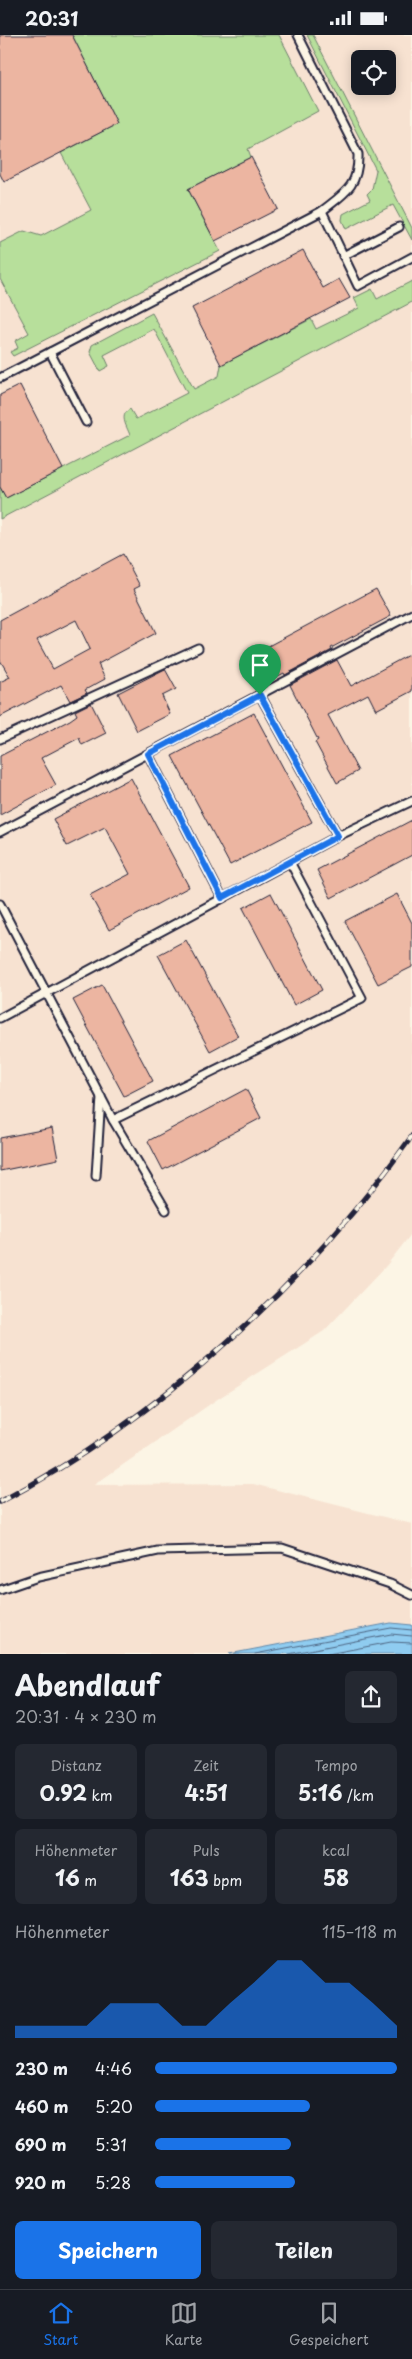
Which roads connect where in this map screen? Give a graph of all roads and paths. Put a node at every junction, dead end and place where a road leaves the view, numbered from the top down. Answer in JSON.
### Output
{"nodes":[{"id":1,"x":298,"y":35,"type":"edge"},
{"id":2,"x":322,"y":211,"type":"junction"},
{"id":3,"x":399,"y":227,"type":"dead end"},
{"id":4,"x":343,"y":256,"type":"junction"},
{"id":5,"x":412,"y":257,"type":"edge"},
{"id":6,"x":50,"y":352,"type":"junction"},
{"id":7,"x":0,"y":378,"type":"edge"},
{"id":8,"x":86,"y":422,"type":"dead end"},
{"id":9,"x":412,"y":614,"type":"edge"},
{"id":10,"x":198,"y":648,"type":"dead end"},
{"id":11,"x":260,"y":695,"type":"junction"},
{"id":12,"x":0,"y":739,"type":"edge"},
{"id":13,"x":148,"y":754,"type":"junction"},
{"id":14,"x":412,"y":801,"type":"edge"},
{"id":15,"x":0,"y":831,"type":"edge"},
{"id":16,"x":338,"y":836,"type":"junction"},
{"id":17,"x":290,"y":862,"type":"junction"},
{"id":18,"x":222,"y":898,"type":"junction"},
{"id":19,"x":0,"y":903,"type":"edge"},
{"id":20,"x":47,"y":993,"type":"junction"},
{"id":21,"x":0,"y":1018,"type":"edge"},
{"id":22,"x":101,"y":1097,"type":"junction"},
{"id":23,"x":113,"y":1120,"type":"junction"},
{"id":24,"x":96,"y":1176,"type":"dead end"},
{"id":25,"x":166,"y":1210,"type":"dead end"},
{"id":26,"x":0,"y":1590,"type":"edge"},
{"id":27,"x":412,"y":1595,"type":"edge"}],
"edges":[{"from":1,"to":2,"type":"lane"},
{"from":2,"to":4,"type":"lane"},
{"from":2,"to":6,"type":"lane"},
{"from":3,"to":4,"type":"lane"},
{"from":4,"to":5,"type":"lane"},
{"from":6,"to":7,"type":"lane"},
{"from":6,"to":8,"type":"lane"},
{"from":9,"to":11,"type":"lane"},
{"from":10,"to":12,"type":"lane"},
{"from":11,"to":13,"type":"lane"},
{"from":11,"to":16,"type":"lane"},
{"from":13,"to":15,"type":"lane"},
{"from":13,"to":18,"type":"lane"},
{"from":14,"to":16,"type":"lane"},
{"from":16,"to":17,"type":"lane"},
{"from":17,"to":18,"type":"lane"},
{"from":17,"to":23,"type":"lane"},
{"from":18,"to":20,"type":"lane"},
{"from":19,"to":20,"type":"lane"},
{"from":20,"to":21,"type":"lane"},
{"from":20,"to":22,"type":"lane"},
{"from":22,"to":23,"type":"lane"},
{"from":22,"to":24,"type":"lane"},
{"from":23,"to":25,"type":"lane"},
{"from":26,"to":27,"type":"lane"}]}
